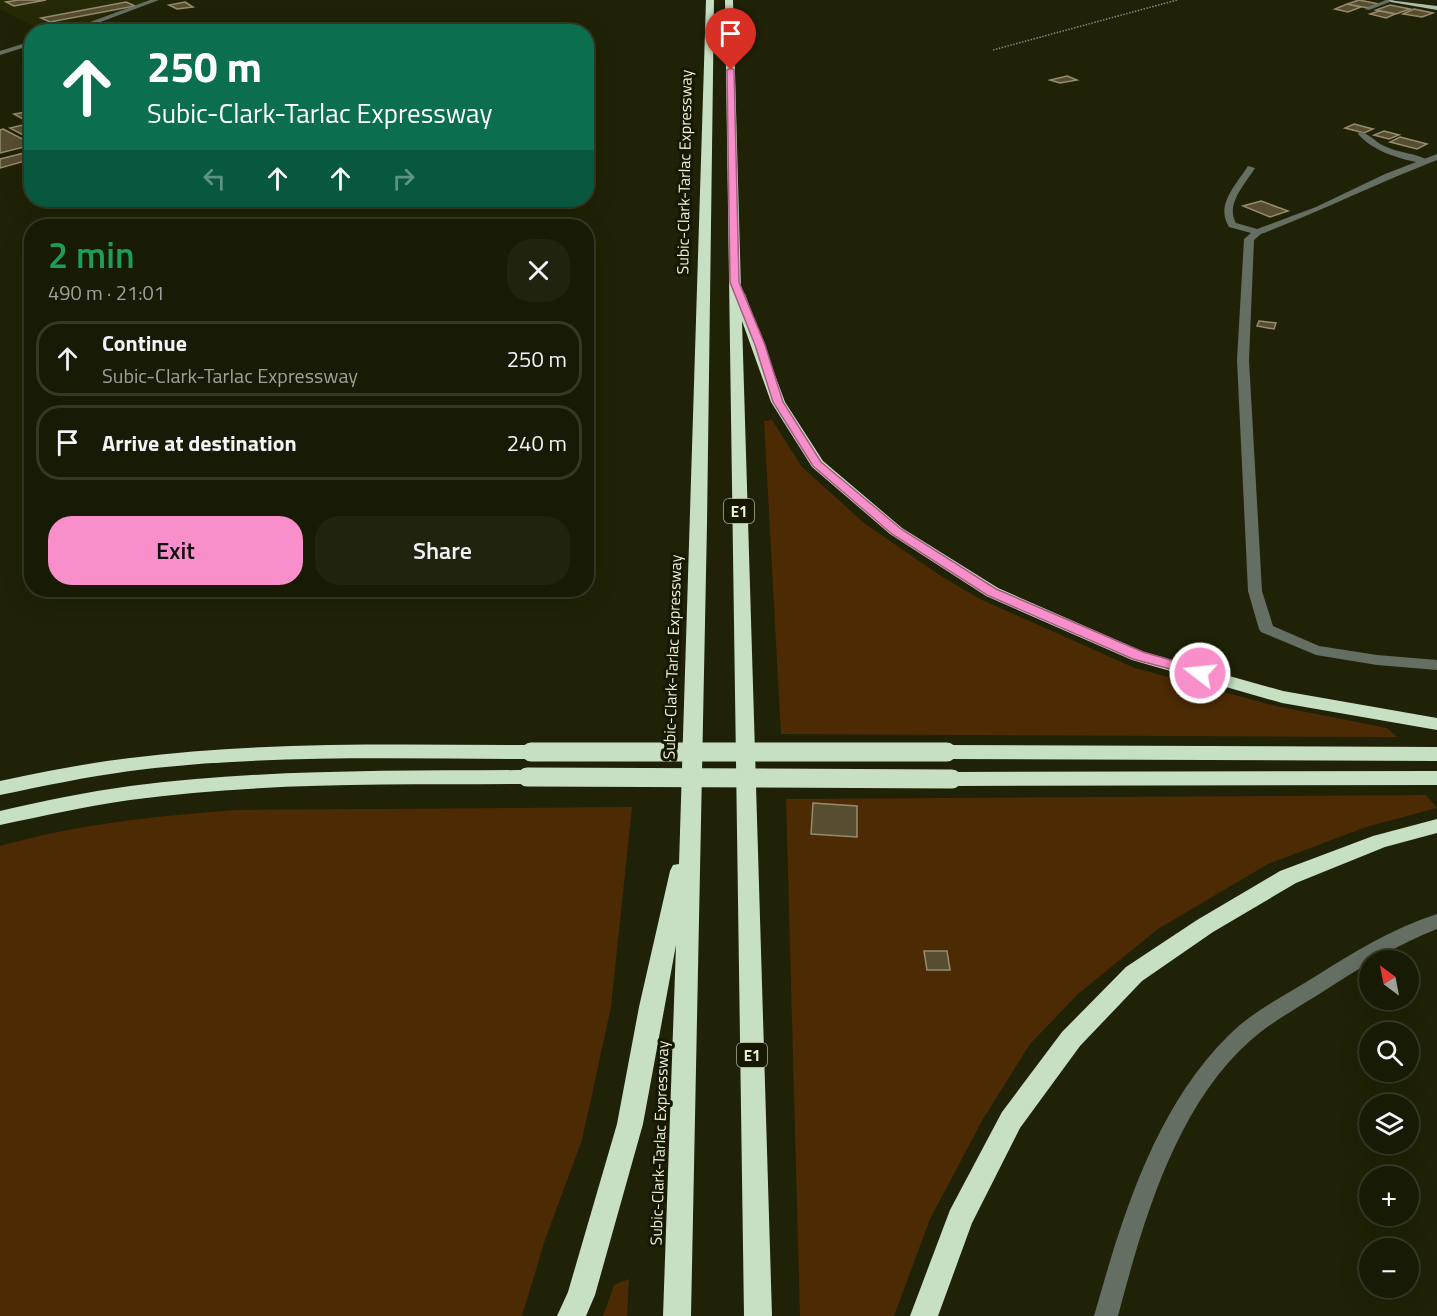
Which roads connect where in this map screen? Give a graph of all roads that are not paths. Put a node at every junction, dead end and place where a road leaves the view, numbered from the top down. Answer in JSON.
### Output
{"nodes":[{"id":1,"x":156,"y":0,"type":"edge"},
{"id":2,"x":710,"y":0,"type":"edge"},
{"id":3,"x":729,"y":0,"type":"edge"},
{"id":4,"x":1392,"y":0,"type":"edge"},
{"id":5,"x":1437,"y":8,"type":"edge"},
{"id":6,"x":1367,"y":9,"type":"dead end"},
{"id":7,"x":88,"y":24,"type":"edge"},
{"id":8,"x":24,"y":46,"type":"edge"},
{"id":9,"x":0,"y":53,"type":"edge"},
{"id":10,"x":1362,"y":134,"type":"dead end"},
{"id":11,"x":1437,"y":157,"type":"edge"},
{"id":12,"x":1425,"y":162,"type":"junction"},
{"id":13,"x":1251,"y":168,"type":"dead end"},
{"id":14,"x":1258,"y":232,"type":"junction"},
{"id":15,"x":734,"y":282,"type":"junction"},
{"id":16,"x":1437,"y":665,"type":"edge"},
{"id":17,"x":1437,"y":724,"type":"edge"},
{"id":18,"x":1437,"y":754,"type":"edge"},
{"id":19,"x":1437,"y":778,"type":"edge"},
{"id":20,"x":0,"y":788,"type":"edge"},
{"id":21,"x":0,"y":818,"type":"edge"},
{"id":22,"x":1437,"y":826,"type":"edge"},
{"id":23,"x":689,"y":831,"type":"junction"},
{"id":24,"x":1437,"y":921,"type":"edge"},
{"id":25,"x":571,"y":1316,"type":"edge"},
{"id":26,"x":677,"y":1316,"type":"edge"},
{"id":27,"x":758,"y":1316,"type":"edge"},
{"id":28,"x":924,"y":1316,"type":"edge"},
{"id":29,"x":1106,"y":1316,"type":"edge"}],
"edges":[{"from":1,"to":7,"type":"street"},
{"from":2,"to":23,"type":"highway","name":"Subic-Clark-Tarlac Expressway","number":"E1"},
{"from":3,"to":15,"type":"highway","number":"E1"},
{"from":4,"to":5,"type":"main road"},
{"from":4,"to":6,"type":"street"},
{"from":8,"to":9,"type":"street"},
{"from":10,"to":12,"type":"street"},
{"from":11,"to":12,"type":"street"},
{"from":12,"to":14,"type":"street"},
{"from":13,"to":14,"type":"street"},
{"from":14,"to":16,"type":"street"},
{"from":15,"to":17,"type":"highway"},
{"from":15,"to":27,"type":"highway","number":"E1"},
{"from":18,"to":20,"type":"highway","bridge":true},
{"from":19,"to":21,"type":"highway","bridge":true},
{"from":22,"to":28,"type":"highway"},
{"from":23,"to":25,"type":"highway"},
{"from":23,"to":26,"type":"highway","name":"Subic-Clark-Tarlac Expressway","number":"E1"},
{"from":24,"to":29,"type":"street"}]}
